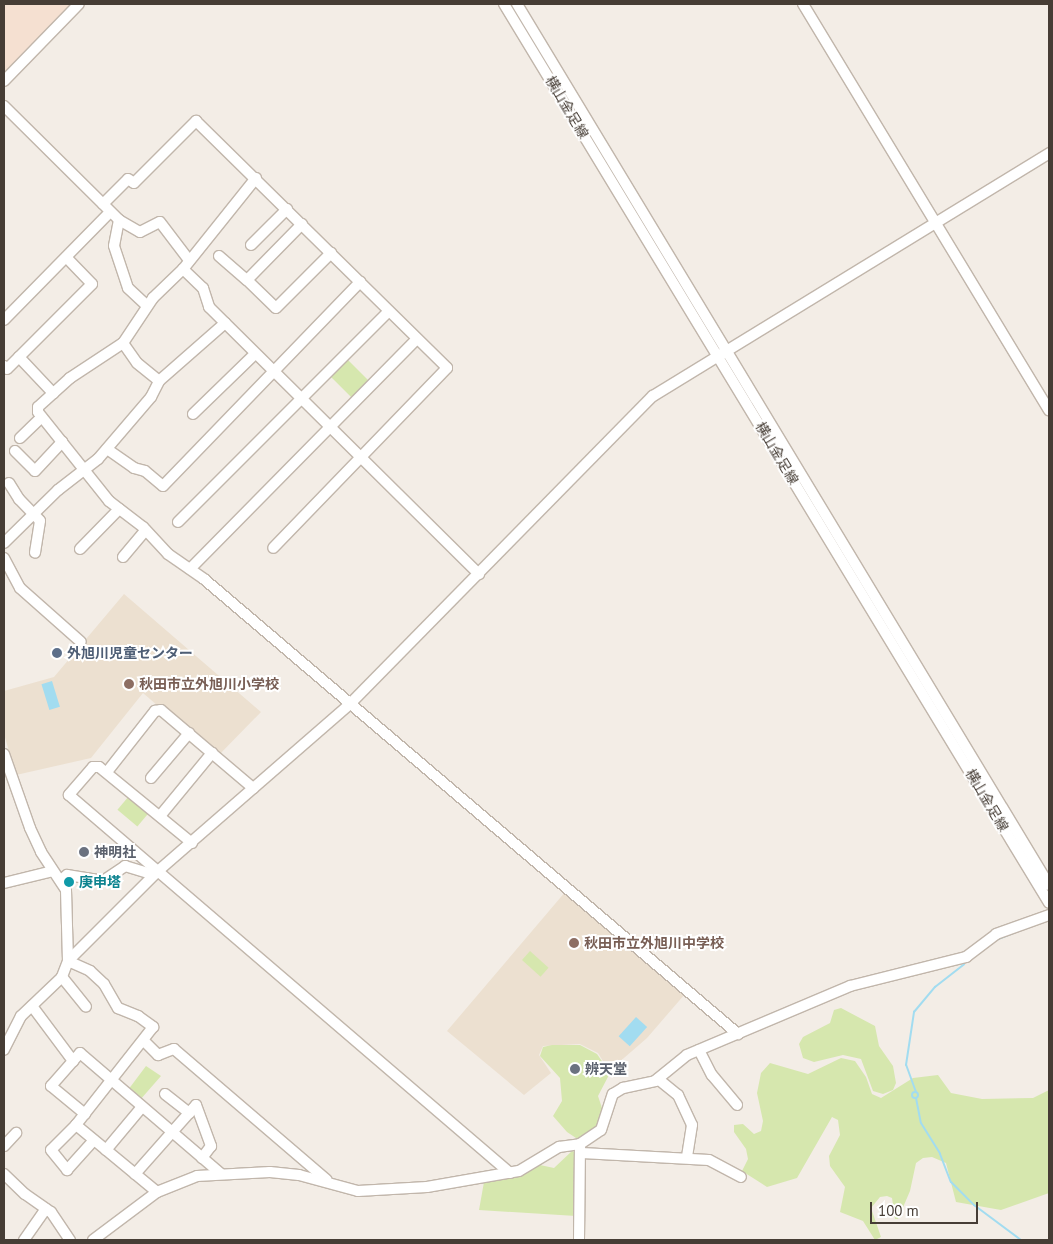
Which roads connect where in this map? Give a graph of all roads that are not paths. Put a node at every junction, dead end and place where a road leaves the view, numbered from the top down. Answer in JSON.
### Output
{"nodes":[{"id":1,"x":79,"y":4,"type":"edge"},
{"id":2,"x":504,"y":4,"type":"edge"},
{"id":3,"x":517,"y":4,"type":"edge"},
{"id":4,"x":803,"y":4,"type":"edge"},
{"id":5,"x":4,"y":81,"type":"edge"},
{"id":6,"x":4,"y":106,"type":"edge"},
{"id":7,"x":1049,"y":153,"type":"edge"},
{"id":8,"x":256,"y":178,"type":"junction"},
{"id":9,"x":107,"y":208,"type":"junction"},
{"id":10,"x":287,"y":209,"type":"junction"},
{"id":11,"x":118,"y":220,"type":"junction"},
{"id":12,"x":936,"y":222,"type":"junction"},
{"id":13,"x":302,"y":224,"type":"junction"},
{"id":14,"x":251,"y":245,"type":"dead end"},
{"id":15,"x":330,"y":253,"type":"junction"},
{"id":16,"x":219,"y":256,"type":"dead end"},
{"id":17,"x":66,"y":257,"type":"junction"},
{"id":18,"x":189,"y":260,"type":"junction"},
{"id":19,"x":183,"y":269,"type":"junction"},
{"id":20,"x":247,"y":280,"type":"junction"},
{"id":21,"x":360,"y":282,"type":"junction"},
{"id":22,"x":147,"y":306,"type":"junction"},
{"id":23,"x":389,"y":311,"type":"junction"},
{"id":24,"x":4,"y":320,"type":"edge"},
{"id":25,"x":225,"y":323,"type":"junction"},
{"id":26,"x":418,"y":339,"type":"junction"},
{"id":27,"x":123,"y":343,"type":"junction"},
{"id":28,"x":722,"y":352,"type":"junction"},
{"id":29,"x":255,"y":354,"type":"junction"},
{"id":30,"x":20,"y":356,"type":"junction"},
{"id":31,"x":4,"y":366,"type":"edge"},
{"id":32,"x":273,"y":371,"type":"junction"},
{"id":33,"x":159,"y":381,"type":"junction"},
{"id":34,"x":53,"y":393,"type":"junction"},
{"id":35,"x":302,"y":399,"type":"junction"},
{"id":36,"x":1049,"y":410,"type":"edge"},
{"id":37,"x":194,"y":414,"type":"dead end"},
{"id":38,"x":42,"y":417,"type":"junction"},
{"id":39,"x":330,"y":427,"type":"junction"},
{"id":40,"x":20,"y":438,"type":"dead end"},
{"id":41,"x":62,"y":442,"type":"junction"},
{"id":42,"x":107,"y":448,"type":"junction"},
{"id":43,"x":15,"y":452,"type":"dead end"},
{"id":44,"x":361,"y":457,"type":"junction"},
{"id":45,"x":83,"y":471,"type":"junction"},
{"id":46,"x":9,"y":483,"type":"dead end"},
{"id":47,"x":119,"y":509,"type":"junction"},
{"id":48,"x":36,"y":514,"type":"junction"},
{"id":49,"x":178,"y":522,"type":"dead end"},
{"id":50,"x":146,"y":530,"type":"junction"},
{"id":51,"x":4,"y":543,"type":"edge"},
{"id":52,"x":273,"y":548,"type":"dead end"},
{"id":53,"x":80,"y":550,"type":"dead end"},
{"id":54,"x":35,"y":553,"type":"dead end"},
{"id":55,"x":4,"y":558,"type":"edge"},
{"id":56,"x":123,"y":558,"type":"dead end"},
{"id":57,"x":190,"y":569,"type":"junction"},
{"id":58,"x":479,"y":574,"type":"junction"},
{"id":59,"x":81,"y":642,"type":"dead end"},
{"id":60,"x":350,"y":704,"type":"junction"},
{"id":61,"x":189,"y":733,"type":"junction"},
{"id":62,"x":212,"y":753,"type":"junction"},
{"id":63,"x":4,"y":754,"type":"edge"},
{"id":64,"x":106,"y":772,"type":"junction"},
{"id":65,"x":151,"y":778,"type":"dead end"},
{"id":66,"x":253,"y":788,"type":"junction"},
{"id":67,"x":160,"y":816,"type":"junction"},
{"id":68,"x":192,"y":842,"type":"junction"},
{"id":69,"x":53,"y":870,"type":"junction"},
{"id":70,"x":156,"y":873,"type":"junction"},
{"id":71,"x":61,"y":880,"type":"junction"},
{"id":72,"x":4,"y":883,"type":"edge"},
{"id":73,"x":1049,"y":885,"type":"edge"},
{"id":74,"x":1049,"y":903,"type":"edge"},
{"id":75,"x":1049,"y":915,"type":"edge"},
{"id":76,"x":68,"y":961,"type":"junction"},
{"id":77,"x":62,"y":977,"type":"junction"},
{"id":78,"x":32,"y":1006,"type":"junction"},
{"id":79,"x":86,"y":1007,"type":"dead end"},
{"id":80,"x":738,"y":1034,"type":"junction"},
{"id":81,"x":144,"y":1041,"type":"junction"},
{"id":82,"x":4,"y":1050,"type":"edge"},
{"id":83,"x":699,"y":1050,"type":"junction"},
{"id":84,"x":73,"y":1061,"type":"junction"},
{"id":85,"x":658,"y":1079,"type":"junction"},
{"id":86,"x":112,"y":1081,"type":"junction"},
{"id":87,"x":165,"y":1094,"type":"dead end"},
{"id":88,"x":736,"y":1105,"type":"dead end"},
{"id":89,"x":142,"y":1107,"type":"junction"},
{"id":90,"x":85,"y":1114,"type":"junction"},
{"id":91,"x":189,"y":1114,"type":"junction"},
{"id":92,"x":76,"y":1125,"type":"junction"},
{"id":93,"x":171,"y":1132,"type":"junction"},
{"id":94,"x":16,"y":1133,"type":"dead end"},
{"id":95,"x":94,"y":1140,"type":"junction"},
{"id":96,"x":4,"y":1146,"type":"edge"},
{"id":97,"x":581,"y":1149,"type":"junction"},
{"id":98,"x":106,"y":1150,"type":"junction"},
{"id":99,"x":687,"y":1157,"type":"junction"},
{"id":100,"x":202,"y":1158,"type":"junction"},
{"id":101,"x":510,"y":1173,"type":"junction"},
{"id":102,"x":4,"y":1174,"type":"edge"},
{"id":103,"x":135,"y":1174,"type":"junction"},
{"id":104,"x":221,"y":1174,"type":"junction"},
{"id":105,"x":741,"y":1177,"type":"dead end"},
{"id":106,"x":329,"y":1183,"type":"junction"},
{"id":107,"x":157,"y":1192,"type":"junction"},
{"id":108,"x":46,"y":1209,"type":"junction"},
{"id":109,"x":25,"y":1240,"type":"edge"},
{"id":110,"x":70,"y":1240,"type":"edge"},
{"id":111,"x":93,"y":1240,"type":"edge"},
{"id":112,"x":579,"y":1240,"type":"edge"}],
"edges":[{"from":1,"to":5,"type":"street"},
{"from":2,"to":28,"type":"street","name":"横山金足線"},
{"from":3,"to":28,"type":"street","name":"横山金足線"},
{"from":4,"to":12,"type":"street"},
{"from":6,"to":9,"type":"street"},
{"from":7,"to":12,"type":"street"},
{"from":8,"to":9,"type":"street"},
{"from":8,"to":10,"type":"street"},
{"from":8,"to":18,"type":"street"},
{"from":9,"to":11,"type":"street"},
{"from":9,"to":17,"type":"street"},
{"from":10,"to":13,"type":"street"},
{"from":10,"to":14,"type":"street"},
{"from":11,"to":18,"type":"street"},
{"from":11,"to":22,"type":"street"},
{"from":12,"to":28,"type":"street"},
{"from":12,"to":36,"type":"street"},
{"from":13,"to":15,"type":"street"},
{"from":13,"to":20,"type":"street"},
{"from":15,"to":20,"type":"street"},
{"from":15,"to":21,"type":"street"},
{"from":16,"to":20,"type":"street"},
{"from":17,"to":24,"type":"street"},
{"from":17,"to":30,"type":"street"},
{"from":18,"to":19,"type":"street"},
{"from":19,"to":22,"type":"street"},
{"from":19,"to":25,"type":"street"},
{"from":21,"to":23,"type":"street"},
{"from":21,"to":32,"type":"street"},
{"from":22,"to":27,"type":"street"},
{"from":23,"to":26,"type":"street"},
{"from":23,"to":35,"type":"street"},
{"from":25,"to":29,"type":"street"},
{"from":25,"to":33,"type":"street"},
{"from":26,"to":39,"type":"street"},
{"from":26,"to":44,"type":"street"},
{"from":27,"to":33,"type":"street"},
{"from":27,"to":34,"type":"street"},
{"from":28,"to":58,"type":"street"},
{"from":28,"to":73,"type":"street","name":"横山金足線"},
{"from":28,"to":74,"type":"street","name":"横山金足線"},
{"from":29,"to":32,"type":"street"},
{"from":29,"to":37,"type":"street"},
{"from":30,"to":31,"type":"street"},
{"from":30,"to":34,"type":"street"},
{"from":32,"to":35,"type":"street"},
{"from":32,"to":42,"type":"street"},
{"from":33,"to":42,"type":"street"},
{"from":34,"to":38,"type":"street"},
{"from":35,"to":39,"type":"street"},
{"from":35,"to":49,"type":"street"},
{"from":38,"to":40,"type":"street"},
{"from":38,"to":41,"type":"street"},
{"from":39,"to":44,"type":"street"},
{"from":39,"to":57,"type":"street"},
{"from":41,"to":43,"type":"street"},
{"from":41,"to":45,"type":"street"},
{"from":42,"to":45,"type":"street"},
{"from":44,"to":52,"type":"street"},
{"from":44,"to":58,"type":"street"},
{"from":45,"to":47,"type":"street"},
{"from":45,"to":48,"type":"street"},
{"from":46,"to":48,"type":"street"},
{"from":47,"to":50,"type":"street"},
{"from":47,"to":53,"type":"street"},
{"from":48,"to":51,"type":"street"},
{"from":48,"to":54,"type":"street"},
{"from":50,"to":56,"type":"street"},
{"from":50,"to":57,"type":"street"},
{"from":55,"to":59,"type":"street"},
{"from":57,"to":60,"type":"street"},
{"from":58,"to":60,"type":"street"},
{"from":60,"to":66,"type":"street"},
{"from":60,"to":80,"type":"street"},
{"from":61,"to":62,"type":"street"},
{"from":61,"to":64,"type":"street"},
{"from":61,"to":65,"type":"street"},
{"from":62,"to":66,"type":"street"},
{"from":62,"to":67,"type":"street"},
{"from":63,"to":69,"type":"street"},
{"from":64,"to":67,"type":"street"},
{"from":64,"to":70,"type":"street"},
{"from":66,"to":68,"type":"street"},
{"from":67,"to":68,"type":"street"},
{"from":68,"to":70,"type":"street"},
{"from":69,"to":71,"type":"street"},
{"from":69,"to":72,"type":"street"},
{"from":70,"to":71,"type":"street"},
{"from":70,"to":76,"type":"street"},
{"from":70,"to":101,"type":"street"},
{"from":71,"to":76,"type":"street"},
{"from":75,"to":80,"type":"street"},
{"from":76,"to":77,"type":"street"},
{"from":76,"to":81,"type":"street"},
{"from":77,"to":78,"type":"street"},
{"from":77,"to":79,"type":"street"},
{"from":78,"to":82,"type":"street"},
{"from":78,"to":84,"type":"street"},
{"from":80,"to":83,"type":"street"},
{"from":81,"to":86,"type":"street"},
{"from":81,"to":106,"type":"street"},
{"from":83,"to":85,"type":"street"},
{"from":83,"to":88,"type":"street"},
{"from":84,"to":86,"type":"street"},
{"from":84,"to":90,"type":"street"},
{"from":85,"to":97,"type":"street"},
{"from":85,"to":99,"type":"street"},
{"from":86,"to":89,"type":"street"},
{"from":86,"to":90,"type":"street"},
{"from":87,"to":91,"type":"street"},
{"from":89,"to":93,"type":"street"},
{"from":89,"to":98,"type":"street"},
{"from":90,"to":92,"type":"street"},
{"from":91,"to":93,"type":"street"},
{"from":91,"to":100,"type":"street"},
{"from":92,"to":95,"type":"street"},
{"from":92,"to":95,"type":"street"},
{"from":93,"to":100,"type":"street"},
{"from":93,"to":103,"type":"street"},
{"from":94,"to":96,"type":"street"},
{"from":95,"to":98,"type":"street"},
{"from":97,"to":99,"type":"street"},
{"from":97,"to":101,"type":"street"},
{"from":97,"to":112,"type":"street"},
{"from":98,"to":103,"type":"street"},
{"from":99,"to":105,"type":"street"},
{"from":100,"to":104,"type":"street"},
{"from":101,"to":106,"type":"street"},
{"from":102,"to":108,"type":"street"},
{"from":103,"to":107,"type":"street"},
{"from":104,"to":106,"type":"street"},
{"from":104,"to":107,"type":"street"},
{"from":107,"to":111,"type":"street"},
{"from":108,"to":109,"type":"street"},
{"from":108,"to":110,"type":"street"}]}
